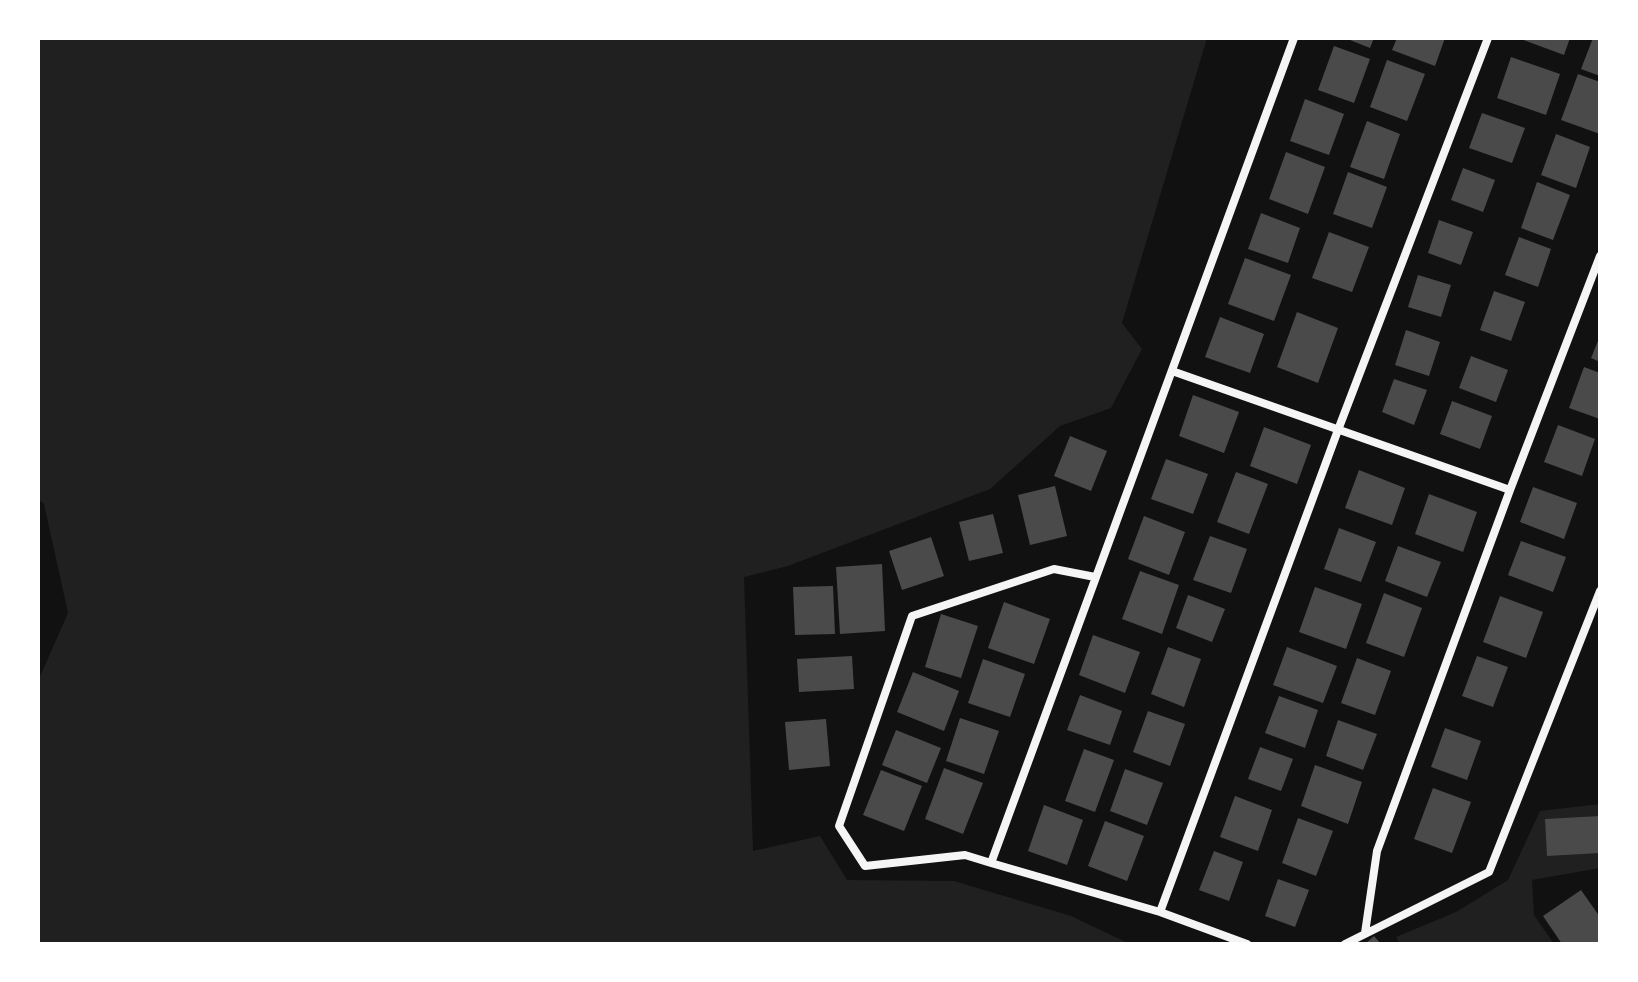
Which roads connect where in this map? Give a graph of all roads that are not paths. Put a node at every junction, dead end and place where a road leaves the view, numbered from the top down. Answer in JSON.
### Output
{"nodes":[{"id":1,"x":1294,"y":38,"type":"edge"},
{"id":2,"x":1488,"y":38,"type":"edge"},
{"id":3,"x":1600,"y":256,"type":"edge"},
{"id":4,"x":1172,"y":371,"type":"junction"},
{"id":5,"x":1338,"y":430,"type":"junction"},
{"id":6,"x":1510,"y":490,"type":"junction"},
{"id":7,"x":1095,"y":577,"type":"junction"},
{"id":8,"x":1600,"y":591,"type":"edge"},
{"id":9,"x":991,"y":863,"type":"junction"},
{"id":10,"x":1160,"y":912,"type":"junction"},
{"id":11,"x":1365,"y":933,"type":"junction"},
{"id":12,"x":1247,"y":944,"type":"edge"},
{"id":13,"x":1345,"y":944,"type":"edge"}],
"edges":[{"from":1,"to":4,"type":"street"},
{"from":2,"to":5,"type":"street"},
{"from":3,"to":6,"type":"street"},
{"from":4,"to":5,"type":"street"},
{"from":4,"to":7,"type":"street"},
{"from":5,"to":6,"type":"street"},
{"from":5,"to":10,"type":"street"},
{"from":6,"to":11,"type":"street"},
{"from":7,"to":9,"type":"street"},
{"from":7,"to":9,"type":"street"},
{"from":8,"to":11,"type":"street"},
{"from":9,"to":10,"type":"street"},
{"from":10,"to":12,"type":"street"},
{"from":11,"to":13,"type":"street"}]}
